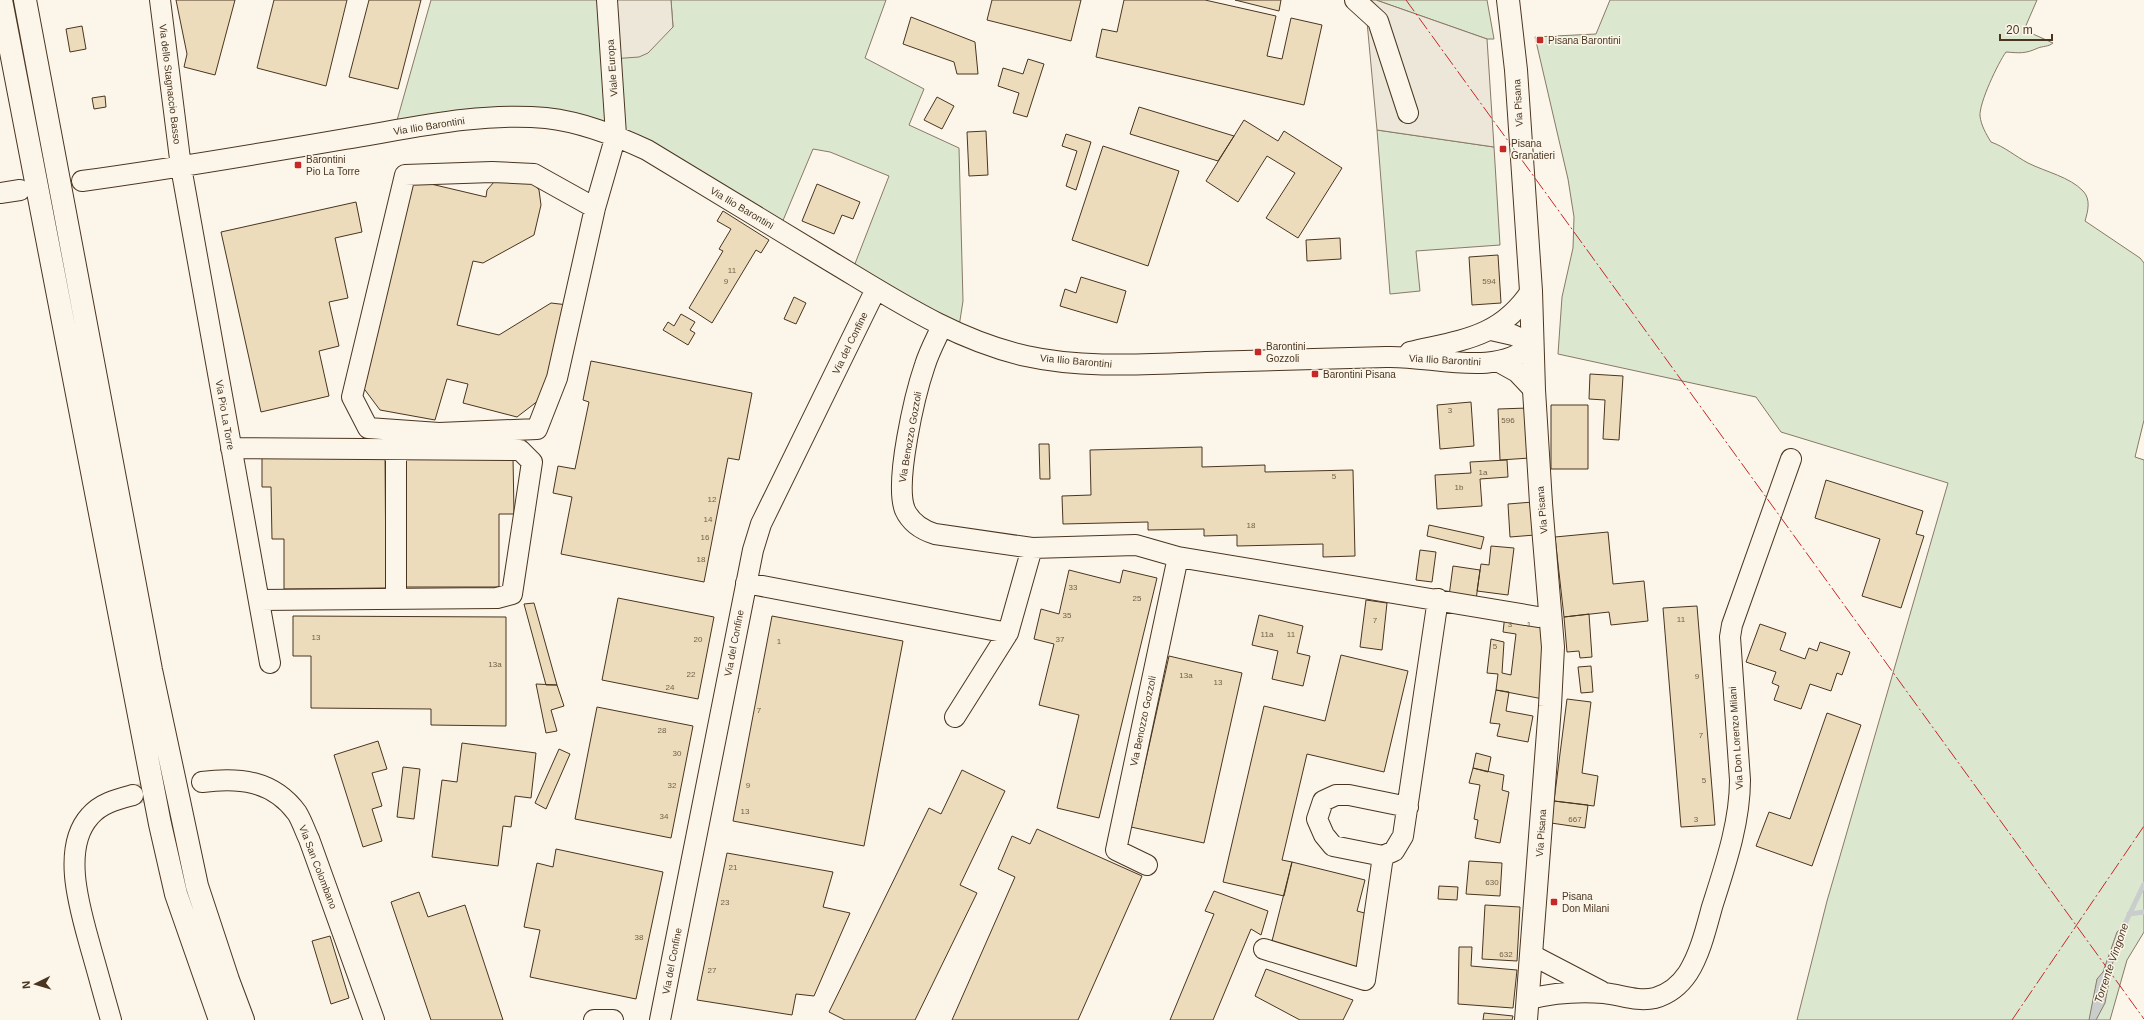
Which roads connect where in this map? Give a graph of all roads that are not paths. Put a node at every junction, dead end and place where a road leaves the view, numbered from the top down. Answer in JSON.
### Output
{"nodes":[{"id":1,"x":1,"y":0,"type":"edge"},
{"id":2,"x":25,"y":0,"type":"edge"},
{"id":3,"x":160,"y":0,"type":"edge"},
{"id":4,"x":607,"y":0,"type":"edge"},
{"id":5,"x":1355,"y":0,"type":"edge"},
{"id":6,"x":1508,"y":0,"type":"edge"},
{"id":7,"x":1408,"y":113,"type":"dead end"},
{"id":8,"x":616,"y":135,"type":"junction"},
{"id":9,"x":181,"y":167,"type":"junction"},
{"id":10,"x":82,"y":181,"type":"dead end"},
{"id":11,"x":20,"y":190,"type":"dead end"},
{"id":12,"x":0,"y":193,"type":"edge"},
{"id":13,"x":595,"y":208,"type":"junction"},
{"id":14,"x":876,"y":289,"type":"junction"},
{"id":15,"x":1531,"y":291,"type":"junction"},
{"id":16,"x":942,"y":326,"type":"junction"},
{"id":17,"x":1491,"y":330,"type":"junction"},
{"id":18,"x":1533,"y":344,"type":"junction"},
{"id":19,"x":1390,"y":356,"type":"junction"},
{"id":20,"x":1499,"y":362,"type":"junction"},
{"id":21,"x":1534,"y":390,"type":"junction"},
{"id":22,"x":231,"y":448,"type":"junction"},
{"id":23,"x":396,"y":449,"type":"junction"},
{"id":24,"x":1791,"y":459,"type":"dead end"},
{"id":25,"x":1032,"y":548,"type":"junction"},
{"id":26,"x":1178,"y":557,"type":"junction"},
{"id":27,"x":746,"y":583,"type":"junction"},
{"id":28,"x":396,"y":599,"type":"junction"},
{"id":29,"x":1438,"y":599,"type":"junction"},
{"id":30,"x":259,"y":600,"type":"junction"},
{"id":31,"x":1538,"y":616,"type":"dead end"},
{"id":32,"x":1008,"y":633,"type":"junction"},
{"id":33,"x":270,"y":663,"type":"dead end"},
{"id":34,"x":955,"y":717,"type":"dead end"},
{"id":35,"x":202,"y":782,"type":"tunnel mouth"},
{"id":36,"x":134,"y":795,"type":"tunnel mouth"},
{"id":37,"x":1408,"y":806,"type":"junction"},
{"id":38,"x":1383,"y":856,"type":"junction"},
{"id":39,"x":1147,"y":865,"type":"dead end"},
{"id":40,"x":1264,"y":949,"type":"dead end"},
{"id":41,"x":1532,"y":955,"type":"junction"},
{"id":42,"x":1605,"y":993,"type":"junction"},
{"id":43,"x":1527,"y":1010,"type":"edge"},
{"id":44,"x":111,"y":1020,"type":"edge"},
{"id":45,"x":220,"y":1020,"type":"edge"},
{"id":46,"x":243,"y":1020,"type":"edge"},
{"id":47,"x":374,"y":1020,"type":"edge"},
{"id":48,"x":594,"y":1020,"type":"edge"},
{"id":49,"x":613,"y":1020,"type":"edge"},
{"id":50,"x":660,"y":1020,"type":"edge"}],
"edges":[{"from":1,"to":45,"type":"main road"},
{"from":2,"to":46,"type":"main road"},
{"from":3,"to":9,"type":"street","name":"Via dello Stagnaccio Basso"},
{"from":4,"to":8,"type":"street","name":"Viale Europa"},
{"from":5,"to":7,"type":"street"},
{"from":6,"to":15,"type":"main road","name":"Via Pisana"},
{"from":8,"to":9,"type":"street","name":"Via Ilio Barontini"},
{"from":8,"to":13,"type":"street","name":"Viale Europa"},
{"from":8,"to":14,"type":"street","name":"Via Ilio Barontini"},
{"from":9,"to":10,"type":"street","name":"Via Ilio Barontini"},
{"from":9,"to":22,"type":"street","name":"Via Pio La Torre"},
{"from":11,"to":12,"type":"street"},
{"from":13,"to":13,"type":"street","name":"Viale Europa"},
{"from":14,"to":16,"type":"street","name":"Via Ilio Barontini"},
{"from":14,"to":27,"type":"street","name":"Via del Confine"},
{"from":15,"to":17,"type":"street","name":"Via Ilio Barontini"},
{"from":15,"to":18,"type":"main road","name":"Via Pisana"},
{"from":16,"to":19,"type":"street","name":"Via Ilio Barontini"},
{"from":16,"to":25,"type":"street","name":"Via Benozzo Gozzoli"},
{"from":17,"to":18,"type":"street"},
{"from":17,"to":19,"type":"street","name":"Via Ilio Barontini"},
{"from":18,"to":20,"type":"street","name":"Via Ilio Barontini"},
{"from":18,"to":21,"type":"main road","name":"Via Pisana"},
{"from":19,"to":20,"type":"street","name":"Via Ilio Barontini"},
{"from":20,"to":21,"type":"street","name":"Via Ilio Barontini"},
{"from":21,"to":41,"type":"main road","name":"Via Pisana"},
{"from":22,"to":23,"type":"street"},
{"from":22,"to":30,"type":"street","name":"Via Pio La Torre"},
{"from":23,"to":28,"type":"street"},
{"from":23,"to":28,"type":"street"},
{"from":24,"to":42,"type":"street","name":"Via Don Lorenzo Milani"},
{"from":25,"to":26,"type":"street","name":"Via Benozzo Gozzoli"},
{"from":25,"to":32,"type":"street"},
{"from":26,"to":29,"type":"street","name":"Via Benozzo Gozzoli"},
{"from":26,"to":39,"type":"street","name":"Via Benozzo Gozzoli"},
{"from":27,"to":32,"type":"street"},
{"from":27,"to":50,"type":"street","name":"Via del Confine"},
{"from":28,"to":30,"type":"street"},
{"from":29,"to":31,"type":"street","name":"Via Benozzo Gozzoli"},
{"from":29,"to":37,"type":"street"},
{"from":30,"to":33,"type":"street","name":"Via Pio La Torre"},
{"from":32,"to":34,"type":"street"},
{"from":35,"to":47,"type":"street","name":"Via San Colombano"},
{"from":36,"to":44,"type":"street"},
{"from":37,"to":38,"type":"street"},
{"from":37,"to":38,"type":"street"},
{"from":38,"to":40,"type":"street"},
{"from":41,"to":42,"type":"street","name":"Via Don Lorenzo Milani"},
{"from":41,"to":43,"type":"main road","name":"Via Pisana"},
{"from":42,"to":43,"type":"street","name":"Via Don Lorenzo Milani"},
{"from":48,"to":49,"type":"street"}]}
